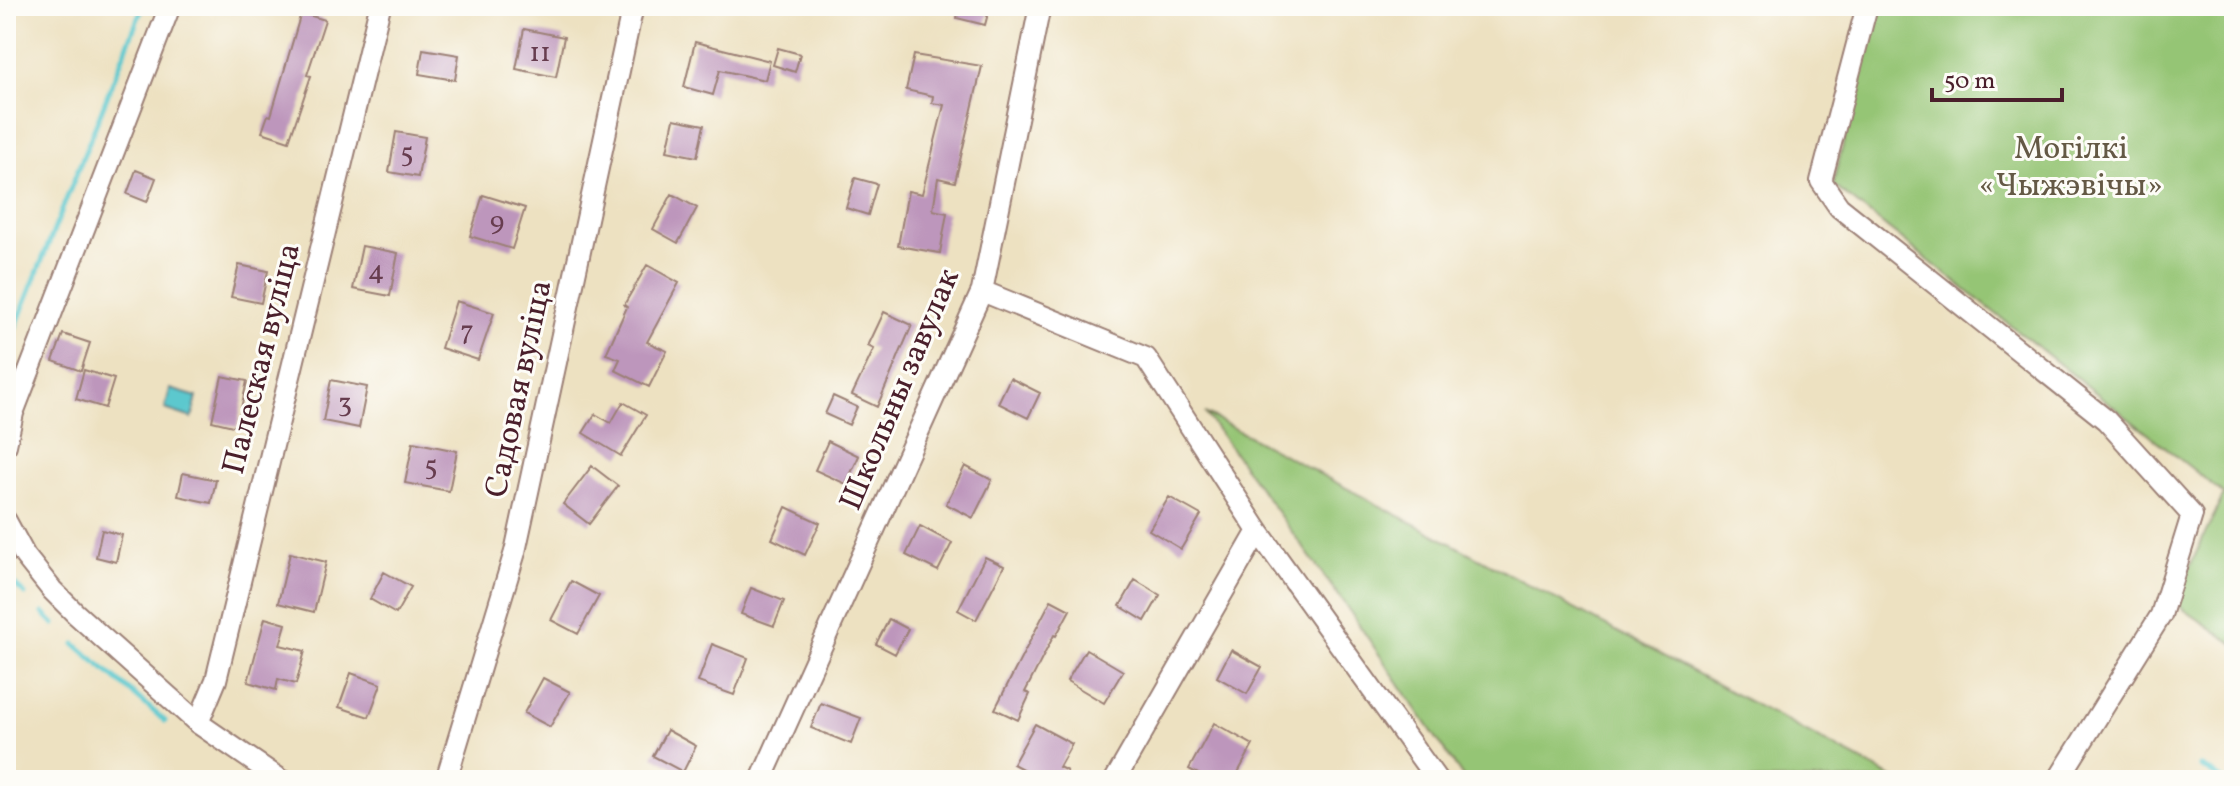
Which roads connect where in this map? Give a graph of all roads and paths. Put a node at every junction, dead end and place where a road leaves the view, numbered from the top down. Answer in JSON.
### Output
{"nodes":[{"id":1,"x":170,"y":6,"type":"edge"},
{"id":2,"x":380,"y":6,"type":"edge"},
{"id":3,"x":633,"y":6,"type":"edge"},
{"id":4,"x":1040,"y":6,"type":"edge"},
{"id":5,"x":1867,"y":6,"type":"edge"},
{"id":6,"x":982,"y":291,"type":"junction"},
{"id":7,"x":6,"y":445,"type":"edge"},
{"id":8,"x":6,"y":521,"type":"edge"},
{"id":9,"x":1258,"y":531,"type":"junction"},
{"id":10,"x":198,"y":723,"type":"junction"},
{"id":11,"x":281,"y":780,"type":"edge"},
{"id":12,"x":446,"y":780,"type":"edge"},
{"id":13,"x":761,"y":780,"type":"edge"},
{"id":14,"x":1115,"y":780,"type":"edge"},
{"id":15,"x":1437,"y":780,"type":"edge"},
{"id":16,"x":2058,"y":780,"type":"edge"}],
"edges":[{"from":1,"to":7,"type":"street"},
{"from":2,"to":10,"type":"street","name":"Палеская вуліца"},
{"from":3,"to":12,"type":"street","name":"Садовая вуліца"},
{"from":4,"to":6,"type":"street","name":"Школьны завулак"},
{"from":5,"to":16,"type":"street"},
{"from":6,"to":9,"type":"street"},
{"from":6,"to":13,"type":"street","name":"Школьны завулак"},
{"from":8,"to":10,"type":"street"},
{"from":9,"to":14,"type":"street"},
{"from":9,"to":15,"type":"street"},
{"from":10,"to":11,"type":"street"}]}
